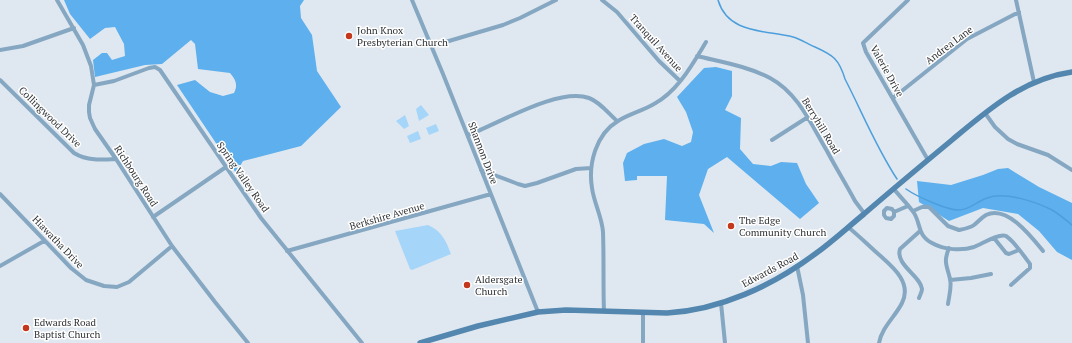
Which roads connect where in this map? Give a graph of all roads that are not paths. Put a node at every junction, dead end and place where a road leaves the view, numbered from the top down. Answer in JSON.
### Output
{"nodes":[{"id":1,"x":57,"y":0,"type":"edge"},
{"id":2,"x":412,"y":0,"type":"edge"},
{"id":3,"x":556,"y":0,"type":"edge"},
{"id":4,"x":602,"y":0,"type":"edge"},
{"id":5,"x":908,"y":0,"type":"edge"},
{"id":6,"x":1016,"y":0,"type":"edge"},
{"id":7,"x":1018,"y":12,"type":"junction"},
{"id":8,"x":74,"y":28,"type":"junction"},
{"id":9,"x":706,"y":42,"type":"dead end"},
{"id":10,"x":432,"y":46,"type":"junction"},
{"id":11,"x":0,"y":50,"type":"edge"},
{"id":12,"x":697,"y":56,"type":"junction"},
{"id":13,"x":1072,"y":72,"type":"edge"},
{"id":14,"x":0,"y":80,"type":"edge"},
{"id":15,"x":680,"y":81,"type":"junction"},
{"id":16,"x":1034,"y":82,"type":"junction"},
{"id":17,"x":94,"y":85,"type":"junction"},
{"id":18,"x":893,"y":98,"type":"junction"},
{"id":19,"x":985,"y":113,"type":"junction"},
{"id":20,"x":808,"y":117,"type":"junction"},
{"id":21,"x":617,"y":121,"type":"junction"},
{"id":22,"x":468,"y":135,"type":"junction"},
{"id":23,"x":772,"y":140,"type":"dead end"},
{"id":24,"x":116,"y":159,"type":"junction"},
{"id":25,"x":928,"y":160,"type":"junction"},
{"id":26,"x":226,"y":167,"type":"junction"},
{"id":27,"x":592,"y":168,"type":"junction"},
{"id":28,"x":481,"y":170,"type":"junction"},
{"id":29,"x":1072,"y":170,"type":"edge"},
{"id":30,"x":894,"y":189,"type":"junction"},
{"id":31,"x":0,"y":194,"type":"edge"},
{"id":32,"x":491,"y":194,"type":"junction"},
{"id":33,"x":908,"y":206,"type":"junction"},
{"id":34,"x":913,"y":211,"type":"junction"},
{"id":35,"x":894,"y":212,"type":"dead end"},
{"id":36,"x":864,"y":213,"type":"junction"},
{"id":37,"x":153,"y":217,"type":"junction"},
{"id":38,"x":848,"y":227,"type":"junction"},
{"id":39,"x":920,"y":232,"type":"junction"},
{"id":40,"x":994,"y":238,"type":"junction"},
{"id":41,"x":44,"y":241,"type":"junction"},
{"id":42,"x":172,"y":246,"type":"junction"},
{"id":43,"x":948,"y":248,"type":"junction"},
{"id":44,"x":1019,"y":250,"type":"junction"},
{"id":45,"x":287,"y":251,"type":"junction"},
{"id":46,"x":1043,"y":251,"type":"dead end"},
{"id":47,"x":0,"y":266,"type":"edge"},
{"id":48,"x":797,"y":266,"type":"junction"},
{"id":49,"x":991,"y":274,"type":"dead end"},
{"id":50,"x":950,"y":280,"type":"junction"},
{"id":51,"x":1011,"y":285,"type":"dead end"},
{"id":52,"x":919,"y":298,"type":"dead end"},
{"id":53,"x":721,"y":303,"type":"junction"},
{"id":54,"x":948,"y":304,"type":"dead end"},
{"id":55,"x":604,"y":311,"type":"junction"},
{"id":56,"x":538,"y":312,"type":"junction"},
{"id":57,"x":643,"y":312,"type":"junction"},
{"id":58,"x":248,"y":343,"type":"edge"},
{"id":59,"x":362,"y":343,"type":"edge"},
{"id":60,"x":420,"y":343,"type":"edge"},
{"id":61,"x":643,"y":343,"type":"edge"},
{"id":62,"x":725,"y":343,"type":"edge"},
{"id":63,"x":808,"y":343,"type":"edge"},
{"id":64,"x":879,"y":343,"type":"edge"}],
"edges":[{"from":1,"to":8,"type":"street","name":"Richbourg Road"},
{"from":2,"to":10,"type":"street","name":"Shannon Drive"},
{"from":3,"to":10,"type":"street"},
{"from":4,"to":15,"type":"street","name":"Tranquil Avenue"},
{"from":5,"to":18,"type":"street","name":"Valerie Drive"},
{"from":6,"to":7,"type":"street"},
{"from":7,"to":16,"type":"street"},
{"from":7,"to":18,"type":"street","name":"Andrea Lane"},
{"from":8,"to":11,"type":"street"},
{"from":8,"to":17,"type":"street","name":"Richbourg Road"},
{"from":9,"to":12,"type":"street"},
{"from":10,"to":22,"type":"street","name":"Shannon Drive"},
{"from":12,"to":15,"type":"street"},
{"from":12,"to":20,"type":"street","name":"Berryhill Road"},
{"from":13,"to":16,"type":"street","name":"Edwards Road"},
{"from":14,"to":24,"type":"street","name":"Collingwood Drive"},
{"from":15,"to":21,"type":"street"},
{"from":16,"to":19,"type":"street","name":"Edwards Road"},
{"from":17,"to":24,"type":"street","name":"Richbourg Road"},
{"from":17,"to":26,"type":"street","name":"Spring Valley Road"},
{"from":18,"to":25,"type":"street","name":"Valerie Drive"},
{"from":19,"to":25,"type":"street","name":"Edwards Road"},
{"from":19,"to":29,"type":"street"},
{"from":20,"to":23,"type":"street"},
{"from":20,"to":36,"type":"street","name":"Berryhill Road"},
{"from":21,"to":22,"type":"street"},
{"from":21,"to":27,"type":"street"},
{"from":22,"to":28,"type":"street","name":"Shannon Drive"},
{"from":24,"to":37,"type":"street","name":"Richbourg Road"},
{"from":25,"to":30,"type":"street","name":"Edwards Road"},
{"from":26,"to":37,"type":"street"},
{"from":26,"to":45,"type":"street","name":"Spring Valley Road"},
{"from":27,"to":28,"type":"street"},
{"from":27,"to":55,"type":"street"},
{"from":28,"to":32,"type":"street","name":"Shannon Drive"},
{"from":30,"to":33,"type":"street"},
{"from":30,"to":36,"type":"street","name":"Edwards Road"},
{"from":31,"to":41,"type":"street","name":"Hiawatha Drive"},
{"from":32,"to":45,"type":"street","name":"Berkshire Avenue"},
{"from":32,"to":56,"type":"street","name":"Shannon Drive"},
{"from":33,"to":34,"type":"street"},
{"from":33,"to":35,"type":"street"},
{"from":34,"to":39,"type":"street"},
{"from":34,"to":46,"type":"street"},
{"from":36,"to":38,"type":"street","name":"Edwards Road"},
{"from":37,"to":42,"type":"street","name":"Richbourg Road"},
{"from":38,"to":48,"type":"street","name":"Edwards Road"},
{"from":38,"to":64,"type":"street"},
{"from":39,"to":43,"type":"street"},
{"from":39,"to":52,"type":"street"},
{"from":40,"to":43,"type":"street"},
{"from":40,"to":44,"type":"street"},
{"from":40,"to":44,"type":"street"},
{"from":41,"to":42,"type":"street","name":"Hiawatha Drive"},
{"from":41,"to":47,"type":"street"},
{"from":42,"to":58,"type":"street","name":"Richbourg Road"},
{"from":43,"to":50,"type":"street"},
{"from":44,"to":51,"type":"street"},
{"from":45,"to":59,"type":"street","name":"Spring Valley Road"},
{"from":48,"to":53,"type":"street","name":"Edwards Road"},
{"from":48,"to":63,"type":"street"},
{"from":49,"to":50,"type":"street"},
{"from":50,"to":54,"type":"street"},
{"from":53,"to":57,"type":"street","name":"Edwards Road"},
{"from":53,"to":62,"type":"street"},
{"from":55,"to":56,"type":"street","name":"Edwards Road"},
{"from":55,"to":57,"type":"street","name":"Edwards Road"},
{"from":56,"to":60,"type":"street","name":"Edwards Road"},
{"from":57,"to":61,"type":"street"}]}
